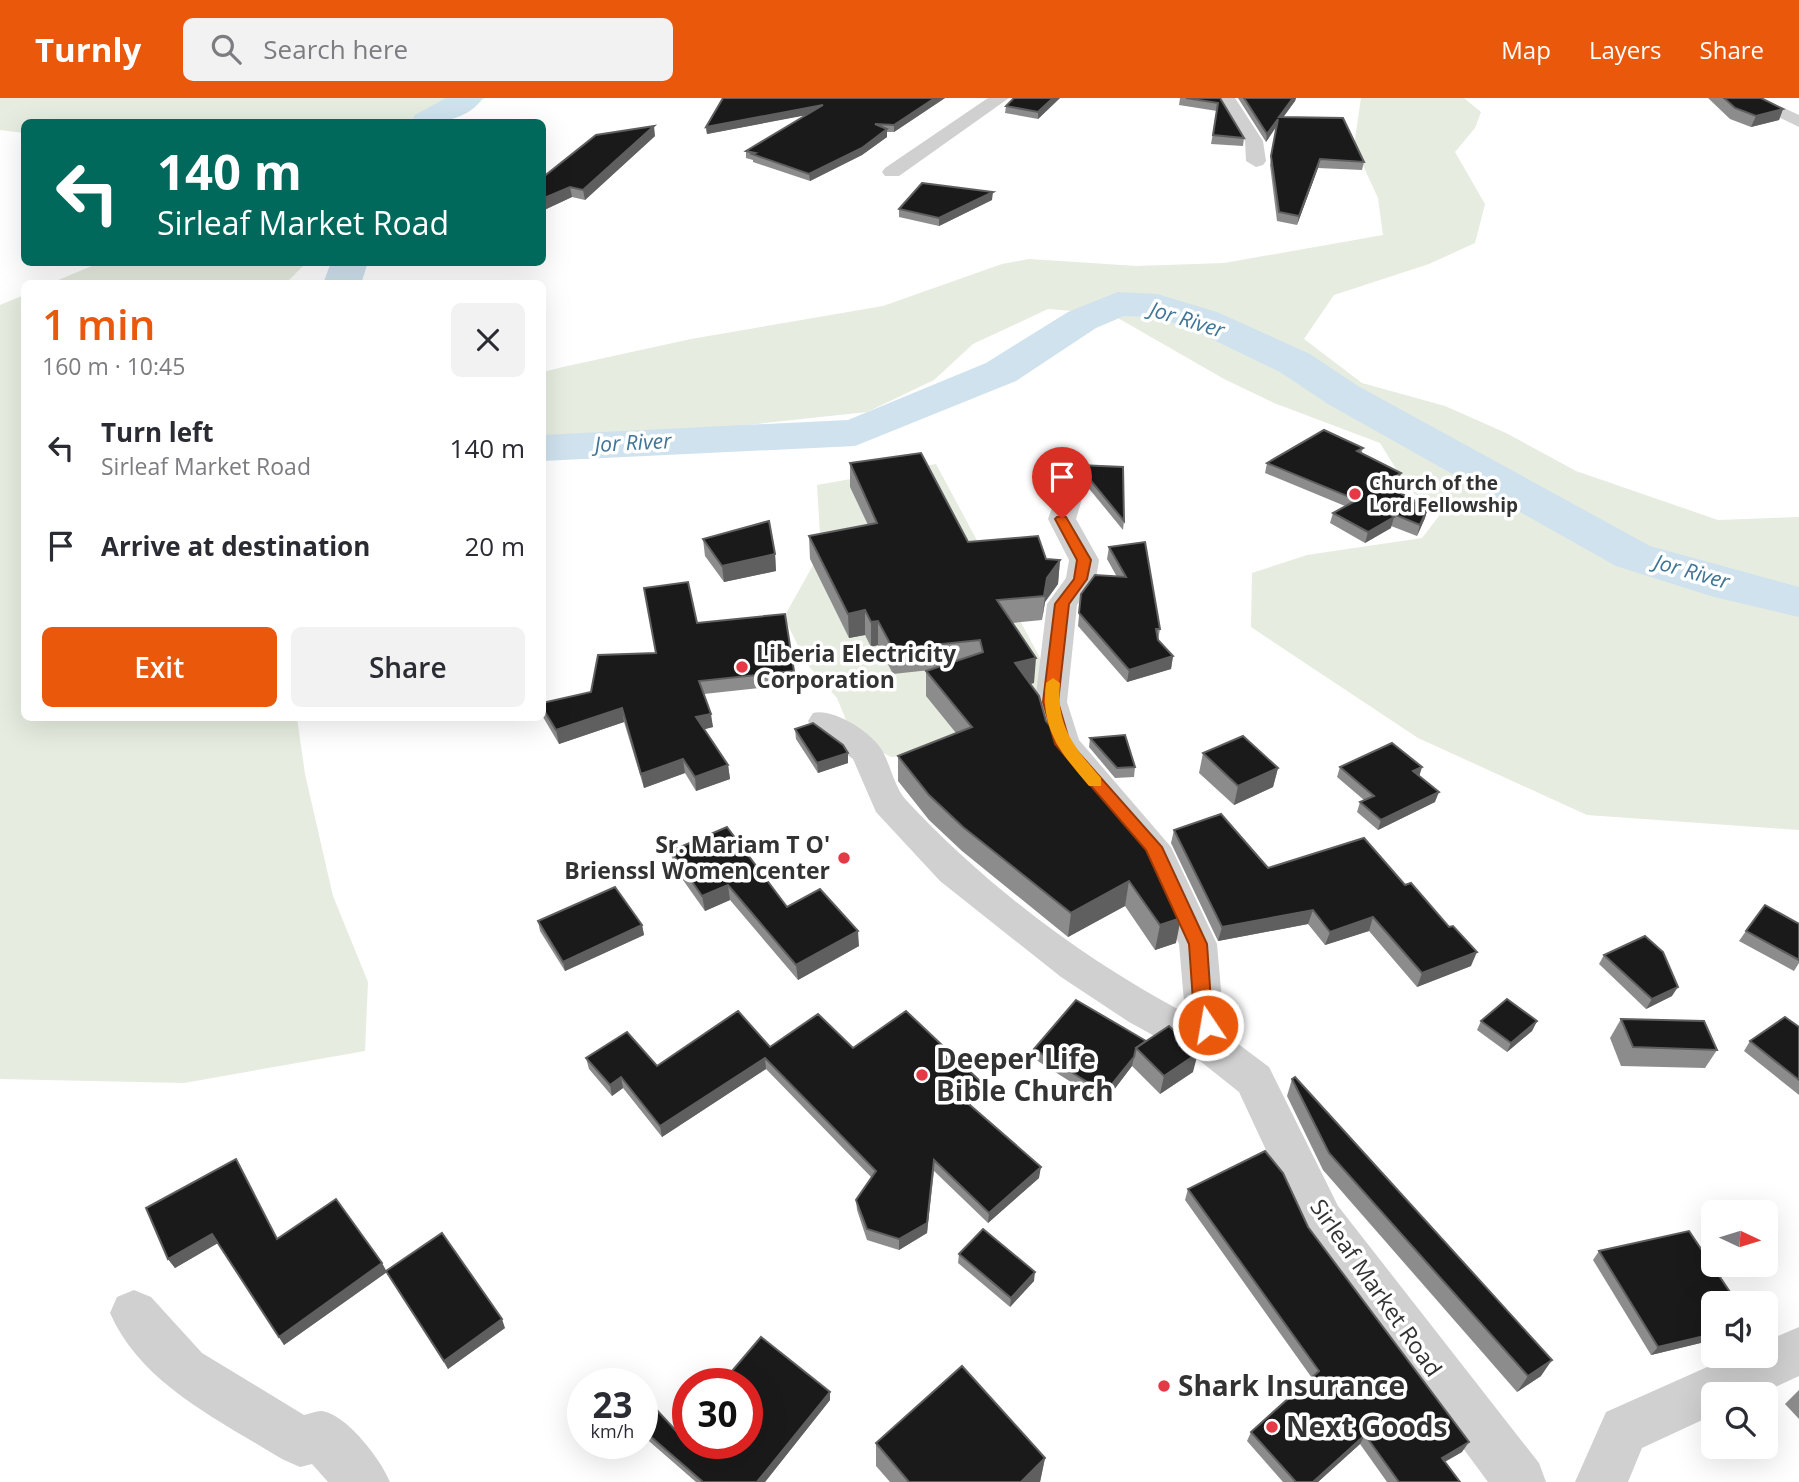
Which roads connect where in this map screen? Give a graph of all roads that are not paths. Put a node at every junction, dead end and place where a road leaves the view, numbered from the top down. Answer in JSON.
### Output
{"nodes":[{"id":1,"x":1000,"y":98,"type":"edge"},
{"id":2,"x":1226,"y":98,"type":"edge"},
{"id":3,"x":1748,"y":98,"type":"edge"},
{"id":4,"x":1799,"y":122,"type":"edge"},
{"id":5,"x":1256,"y":161,"type":"dead end"},
{"id":6,"x":892,"y":172,"type":"dead end"},
{"id":7,"x":1071,"y":489,"type":"dead end"},
{"id":8,"x":825,"y":721,"type":"dead end"},
{"id":9,"x":1215,"y":1049,"type":"junction"},
{"id":10,"x":134,"y":1313,"type":"dead end"},
{"id":11,"x":1799,"y":1351,"type":"edge"},
{"id":12,"x":364,"y":1482,"type":"edge"},
{"id":13,"x":1520,"y":1482,"type":"edge"},
{"id":14,"x":1601,"y":1482,"type":"edge"}],
"edges":[{"from":1,"to":6,"type":"street"},
{"from":2,"to":5,"type":"street"},
{"from":3,"to":4,"type":"street"},
{"from":7,"to":9,"type":"street"},
{"from":8,"to":9,"type":"street","name":"Sirleaf Market Road"},
{"from":9,"to":13,"type":"street","name":"Sirleaf Market Road"},
{"from":10,"to":12,"type":"street"},
{"from":11,"to":14,"type":"street"}]}
